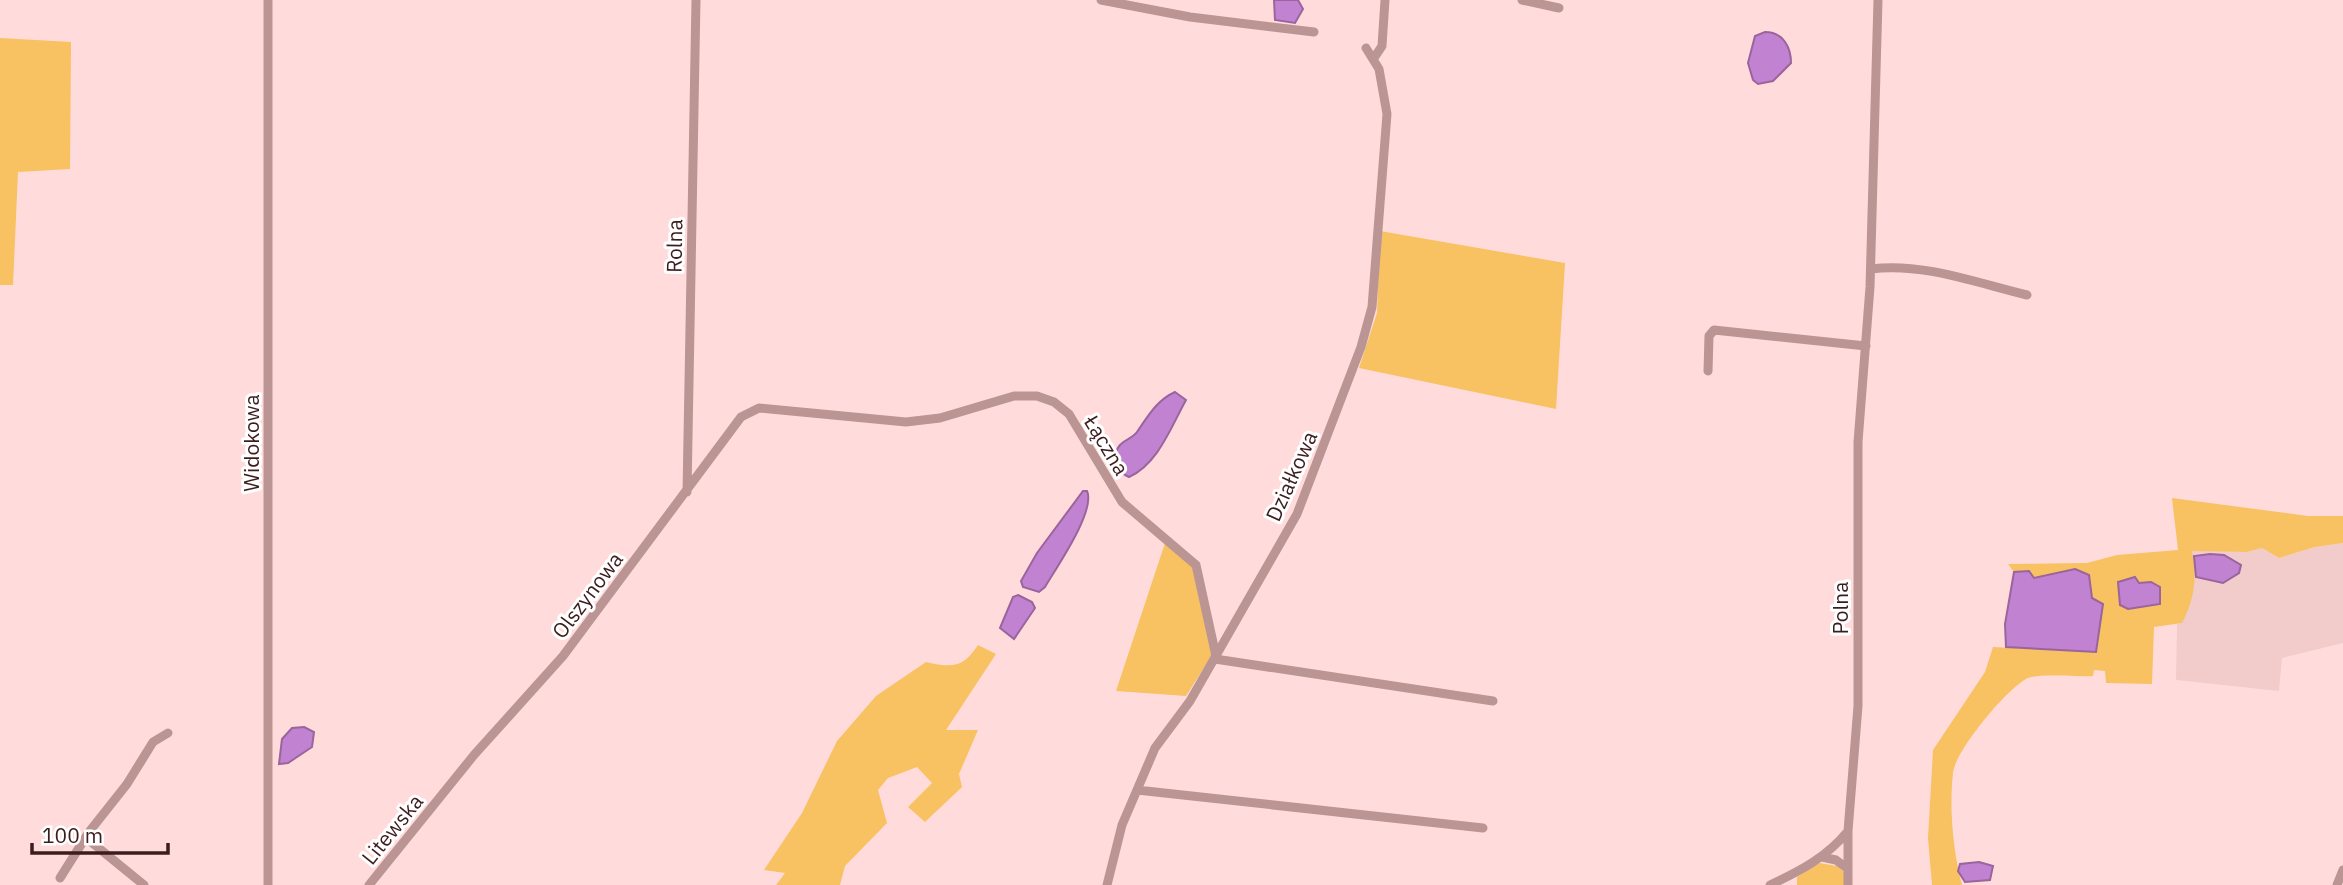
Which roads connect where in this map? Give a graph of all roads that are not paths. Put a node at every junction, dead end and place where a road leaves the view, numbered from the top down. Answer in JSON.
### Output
{"nodes":[{"id":1,"x":268,"y":0,"type":"edge"},
{"id":2,"x":696,"y":0,"type":"edge"},
{"id":3,"x":1101,"y":0,"type":"edge"},
{"id":4,"x":1385,"y":0,"type":"edge"},
{"id":5,"x":1522,"y":0,"type":"edge"},
{"id":6,"x":1878,"y":0,"type":"edge"},
{"id":7,"x":1559,"y":8,"type":"dead end"},
{"id":8,"x":1314,"y":32,"type":"dead end"},
{"id":9,"x":1366,"y":48,"type":"dead end"},
{"id":10,"x":1374,"y":58,"type":"junction"},
{"id":11,"x":1871,"y":269,"type":"junction"},
{"id":12,"x":2027,"y":295,"type":"dead end"},
{"id":13,"x":1866,"y":346,"type":"junction"},
{"id":14,"x":1708,"y":370,"type":"dead end"},
{"id":15,"x":751,"y":410,"type":"joint"},
{"id":16,"x":687,"y":492,"type":"junction"},
{"id":17,"x":1215,"y":657,"type":"junction"},
{"id":18,"x":1493,"y":701,"type":"dead end"},
{"id":19,"x":168,"y":733,"type":"dead end"},
{"id":20,"x":1137,"y":790,"type":"junction"},
{"id":21,"x":442,"y":796,"type":"joint"},
{"id":22,"x":1483,"y":828,"type":"dead end"},
{"id":23,"x":1848,"y":831,"type":"junction"},
{"id":24,"x":89,"y":832,"type":"junction"},
{"id":25,"x":1822,"y":857,"type":"junction"},
{"id":26,"x":1848,"y":869,"type":"junction"},
{"id":27,"x":2343,"y":870,"type":"edge"},
{"id":28,"x":60,"y":878,"type":"dead end"},
{"id":29,"x":144,"y":885,"type":"edge"},
{"id":30,"x":268,"y":885,"type":"edge"},
{"id":31,"x":369,"y":885,"type":"edge"},
{"id":32,"x":1107,"y":885,"type":"edge"},
{"id":33,"x":1770,"y":885,"type":"edge"},
{"id":34,"x":1848,"y":885,"type":"edge"},
{"id":35,"x":2337,"y":885,"type":"edge"}],
"edges":[{"from":1,"to":30,"type":"street","name":"Widokowa"},
{"from":2,"to":16,"type":"street","name":"Rolna"},
{"from":3,"to":8,"type":"street"},
{"from":4,"to":10,"type":"street"},
{"from":5,"to":7,"type":"street"},
{"from":6,"to":11,"type":"street","name":"Polna"},
{"from":9,"to":10,"type":"street","name":"Działkowa"},
{"from":10,"to":17,"type":"street","name":"Działkowa"},
{"from":11,"to":12,"type":"street"},
{"from":11,"to":13,"type":"street","name":"Polna"},
{"from":13,"to":14,"type":"street"},
{"from":13,"to":23,"type":"street","name":"Polna"},
{"from":15,"to":16,"type":"street","name":"Olszynowa"},
{"from":15,"to":17,"type":"street","name":"Łączna"},
{"from":16,"to":21,"type":"street","name":"Olszynowa"},
{"from":17,"to":18,"type":"street"},
{"from":17,"to":20,"type":"street","name":"Działkowa"},
{"from":19,"to":24,"type":"street"},
{"from":20,"to":22,"type":"street"},
{"from":20,"to":32,"type":"street","name":"Działkowa"},
{"from":21,"to":31,"type":"street","name":"Litewska"},
{"from":23,"to":25,"type":"street"},
{"from":23,"to":26,"type":"street","name":"Polna"},
{"from":24,"to":28,"type":"street"},
{"from":24,"to":29,"type":"street"},
{"from":25,"to":26,"type":"street"},
{"from":25,"to":33,"type":"street"},
{"from":26,"to":34,"type":"street","name":"Polna"},
{"from":27,"to":35,"type":"street"}]}
